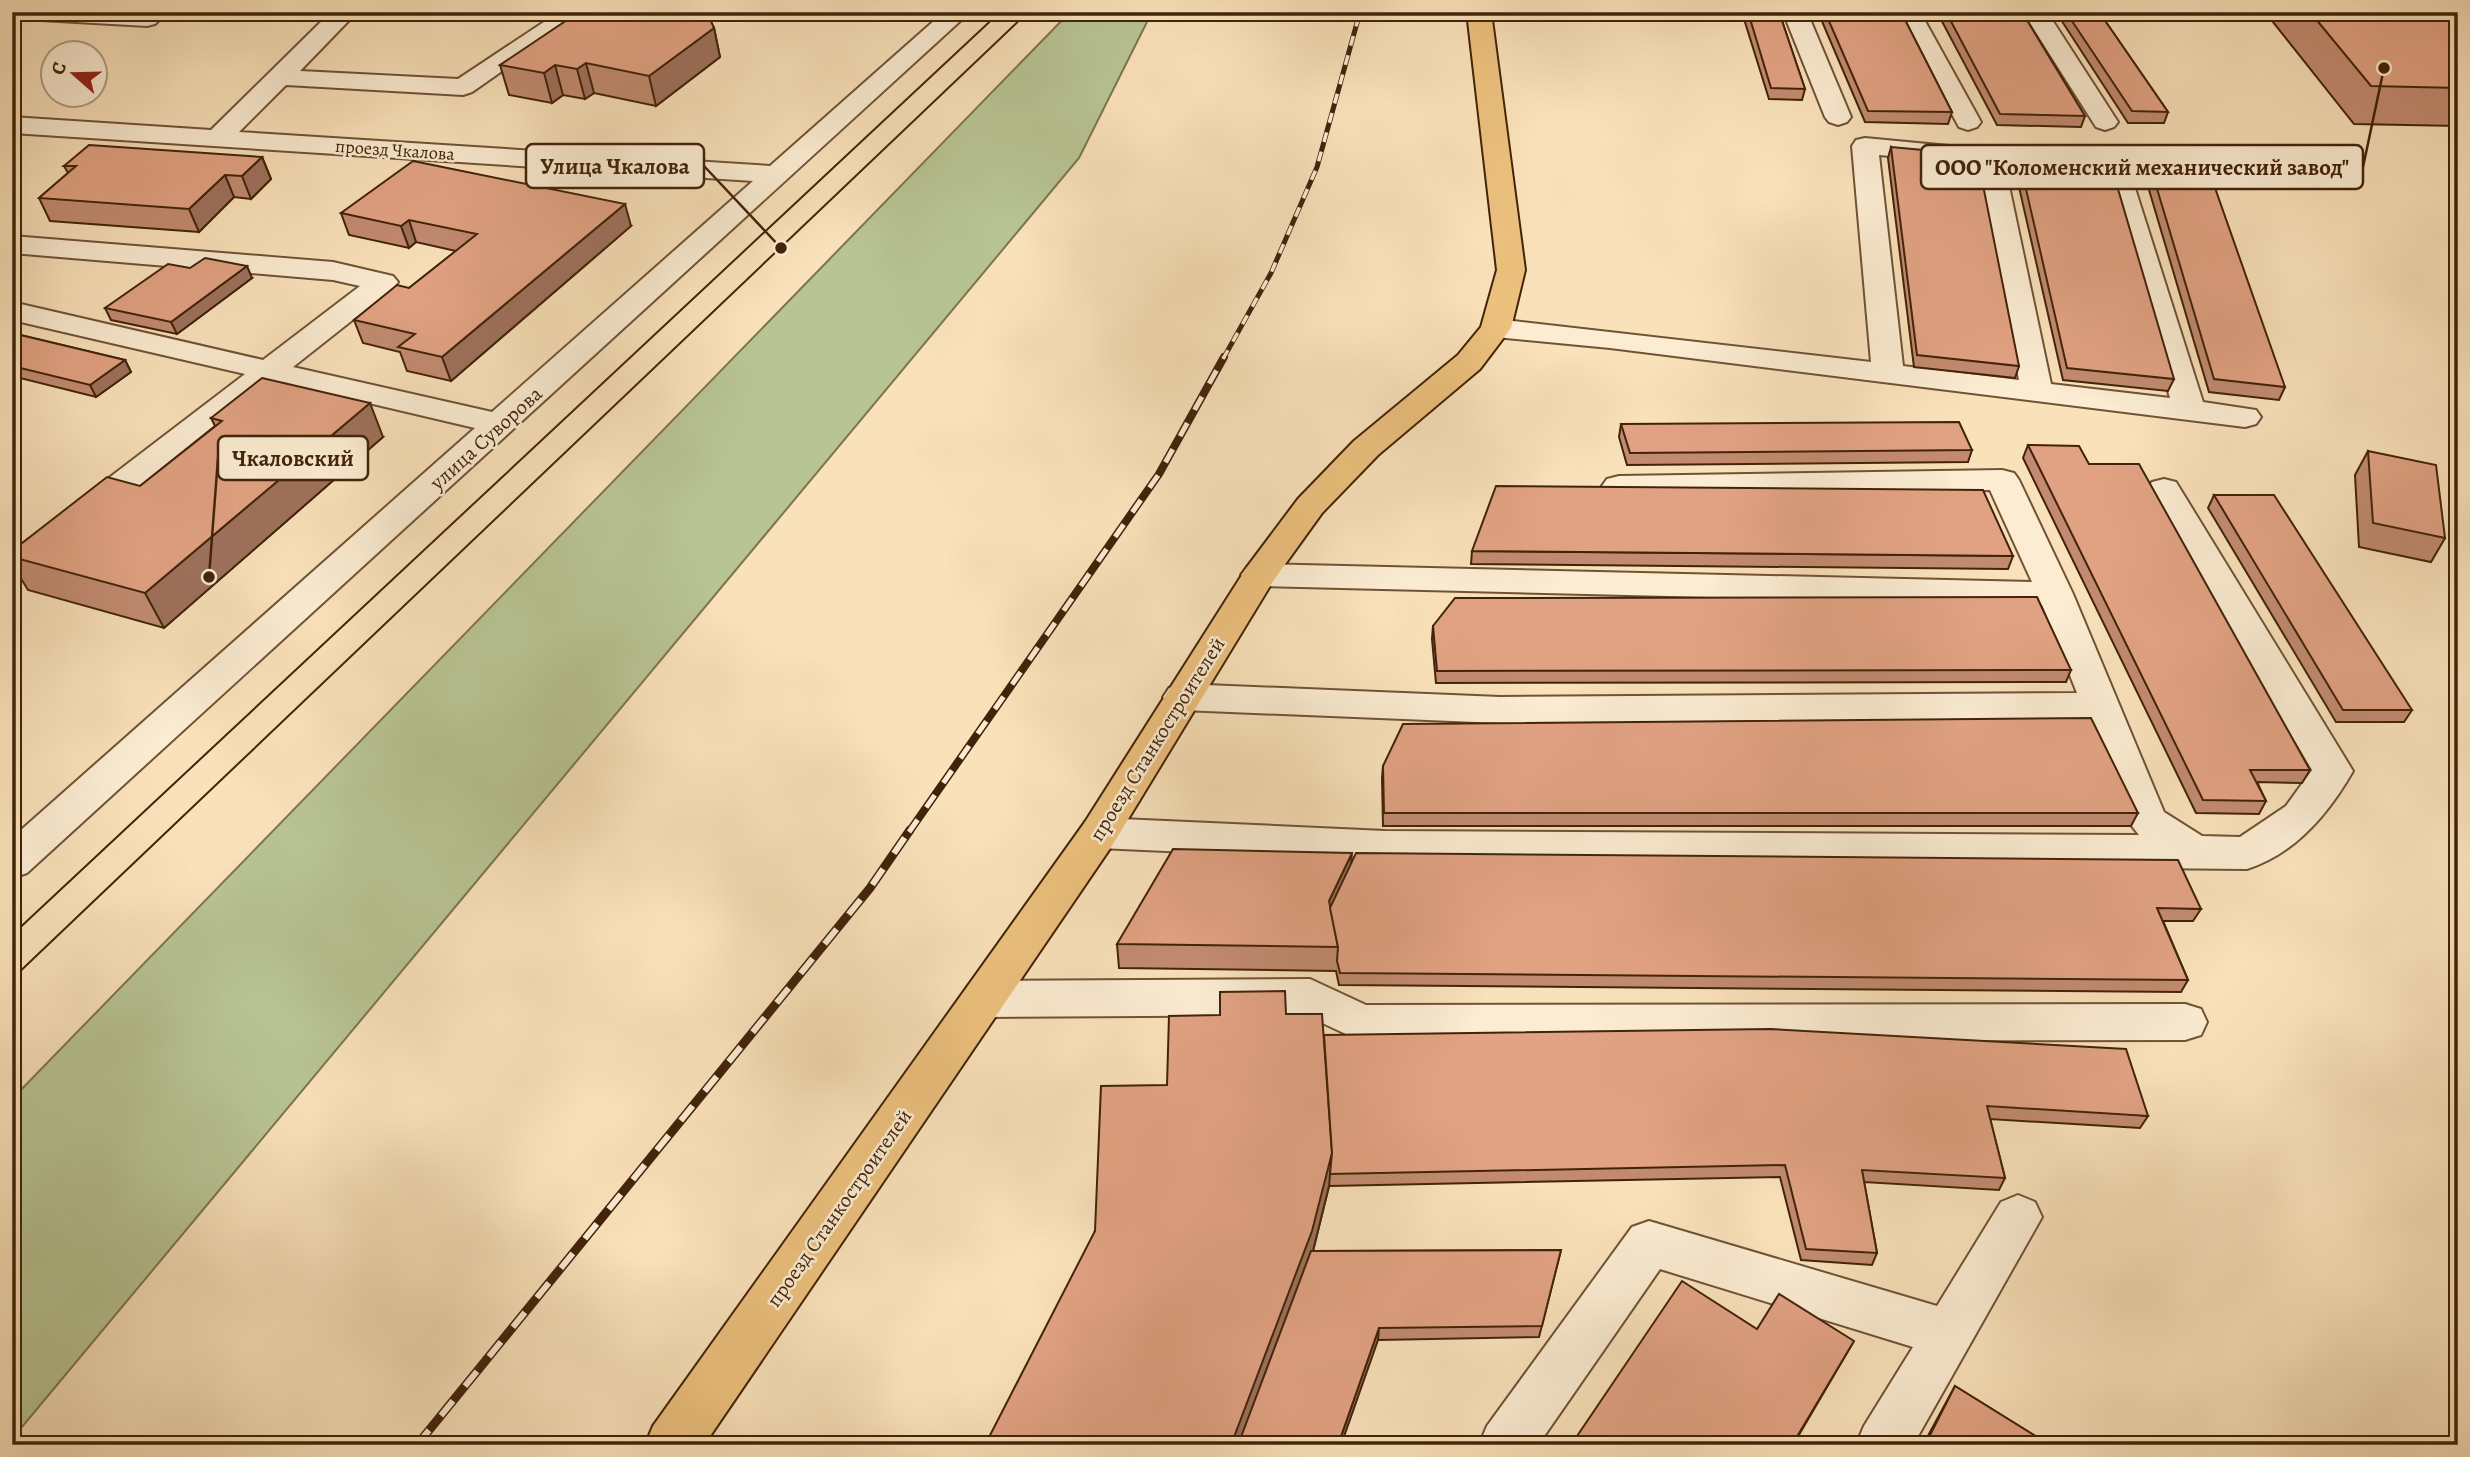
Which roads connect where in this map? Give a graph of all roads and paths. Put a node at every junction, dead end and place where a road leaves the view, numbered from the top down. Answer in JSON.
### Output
{"nodes":[{"id":1,"x":23,"y":12,"type":"edge"},
{"id":2,"x":155,"y":12,"type":"edge"},
{"id":3,"x":345,"y":12,"type":"edge"},
{"id":4,"x":575,"y":12,"type":"edge"},
{"id":5,"x":958,"y":12,"type":"edge"},
{"id":6,"x":1479,"y":12,"type":"edge"},
{"id":7,"x":1795,"y":12,"type":"edge"},
{"id":8,"x":1908,"y":12,"type":"edge"},
{"id":9,"x":2035,"y":12,"type":"edge"},
{"id":10,"x":280,"y":77,"type":"junction"},
{"id":11,"x":1838,"y":117,"type":"dead end"},
{"id":12,"x":1968,"y":122,"type":"dead end"},
{"id":13,"x":2105,"y":122,"type":"dead end"},
{"id":14,"x":12,"y":125,"type":"edge"},
{"id":15,"x":217,"y":139,"type":"junction"},
{"id":16,"x":1990,"y":157,"type":"junction"},
{"id":17,"x":778,"y":175,"type":"junction"},
{"id":18,"x":12,"y":244,"type":"edge"},
{"id":19,"x":12,"y":311,"type":"edge"},
{"id":20,"x":1496,"y":328,"type":"junction"},
{"id":21,"x":269,"y":370,"type":"junction"},
{"id":22,"x":1888,"y":374,"type":"junction"},
{"id":23,"x":2038,"y":391,"type":"junction"},
{"id":24,"x":2189,"y":409,"type":"junction"},
{"id":25,"x":2245,"y":417,"type":"dead end"},
{"id":26,"x":501,"y":424,"type":"junction"},
{"id":27,"x":1619,"y":486,"type":"edge"},
{"id":28,"x":2164,"y":489,"type":"dead end"},
{"id":29,"x":12,"y":570,"type":"edge"},
{"id":30,"x":1259,"y":575,"type":"junction"},
{"id":31,"x":2055,"y":594,"type":"junction"},
{"id":32,"x":1182,"y":697,"type":"junction"},
{"id":33,"x":2101,"y":706,"type":"junction"},
{"id":34,"x":1100,"y":833,"type":"junction"},
{"id":35,"x":2194,"y":850,"type":"junction"},
{"id":36,"x":12,"y":862,"type":"edge"},
{"id":37,"x":986,"y":999,"type":"junction"},
{"id":38,"x":2185,"y":1022,"type":"dead end"},
{"id":39,"x":2018,"y":1217,"type":"dead end"},
{"id":40,"x":1949,"y":1334,"type":"junction"},
{"id":41,"x":672,"y":1445,"type":"edge"},
{"id":42,"x":1506,"y":1445,"type":"edge"},
{"id":43,"x":1883,"y":1445,"type":"edge"}],
"edges":[{"from":1,"to":2,"type":"street"},
{"from":3,"to":10,"type":"street"},
{"from":4,"to":10,"type":"street"},
{"from":5,"to":17,"type":"street","name":"улица Суворова"},
{"from":6,"to":20,"type":"main road","name":"проезд Станкостроителей"},
{"from":7,"to":11,"type":"street"},
{"from":8,"to":12,"type":"street"},
{"from":9,"to":13,"type":"street"},
{"from":10,"to":15,"type":"street"},
{"from":14,"to":15,"type":"street","name":"проезд Чкалова"},
{"from":15,"to":17,"type":"street","name":"проезд Чкалова"},
{"from":16,"to":22,"type":"street"},
{"from":16,"to":23,"type":"street"},
{"from":16,"to":24,"type":"street"},
{"from":17,"to":26,"type":"street","name":"улица Суворова"},
{"from":18,"to":21,"type":"street"},
{"from":19,"to":21,"type":"street"},
{"from":20,"to":22,"type":"street"},
{"from":20,"to":30,"type":"main road","name":"проезд Станкостроителей"},
{"from":21,"to":26,"type":"street"},
{"from":21,"to":29,"type":"street"},
{"from":22,"to":23,"type":"street"},
{"from":23,"to":24,"type":"street"},
{"from":24,"to":25,"type":"street"},
{"from":26,"to":36,"type":"street","name":"улица Суворова"},
{"from":27,"to":31,"type":"street"},
{"from":28,"to":35,"type":"street"},
{"from":30,"to":31,"type":"street"},
{"from":30,"to":32,"type":"main road","name":"проезд Станкостроителей"},
{"from":31,"to":33,"type":"street"},
{"from":32,"to":33,"type":"street"},
{"from":32,"to":34,"type":"main road","name":"проезд Станкостроителей"},
{"from":33,"to":35,"type":"street"},
{"from":34,"to":35,"type":"street"},
{"from":34,"to":37,"type":"main road","name":"проезд Станкостроителей"},
{"from":37,"to":38,"type":"street"},
{"from":37,"to":41,"type":"main road","name":"проезд Станкостроителей"},
{"from":39,"to":40,"type":"street"},
{"from":40,"to":42,"type":"street"},
{"from":40,"to":43,"type":"street"}]}
